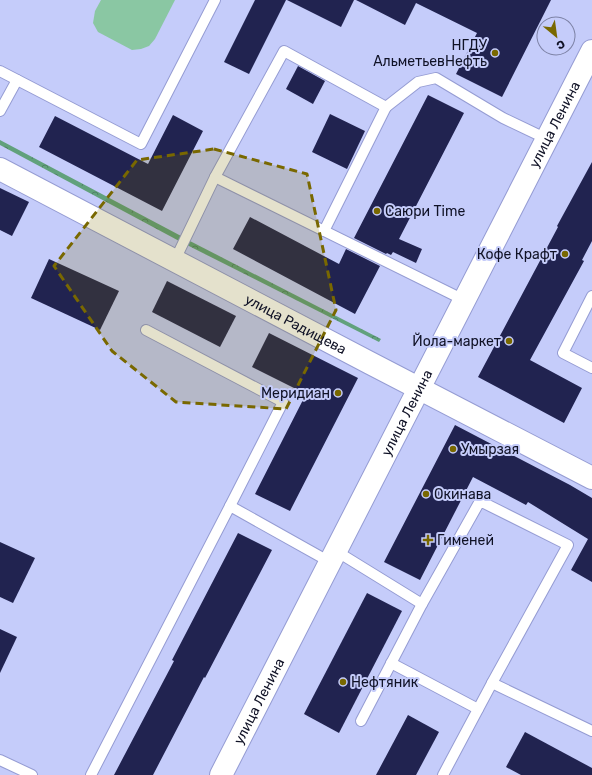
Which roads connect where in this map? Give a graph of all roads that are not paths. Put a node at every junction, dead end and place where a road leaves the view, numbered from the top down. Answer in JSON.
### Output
{"nodes":[{"id":1,"x":215,"y":0,"type":"edge"},
{"id":2,"x":592,"y":50,"type":"edge"},
{"id":3,"x":0,"y":71,"type":"edge"},
{"id":4,"x":17,"y":80,"type":"junction"},
{"id":5,"x":386,"y":107,"type":"junction"},
{"id":6,"x":0,"y":111,"type":"edge"},
{"id":7,"x":547,"y":139,"type":"junction"},
{"id":8,"x":0,"y":169,"type":"edge"},
{"id":9,"x":215,"y":177,"type":"junction"},
{"id":10,"x":324,"y":231,"type":"junction"},
{"id":11,"x":175,"y":260,"type":"junction"},
{"id":12,"x":592,"y":296,"type":"edge"},
{"id":13,"x":464,"y":300,"type":"junction"},
{"id":14,"x":146,"y":330,"type":"dead end"},
{"id":15,"x":592,"y":368,"type":"edge"},
{"id":16,"x":419,"y":388,"type":"junction"},
{"id":17,"x":592,"y":478,"type":"edge"},
{"id":18,"x":230,"y":506,"type":"junction"},
{"id":19,"x":333,"y":556,"type":"junction"},
{"id":20,"x":422,"y":604,"type":"junction"},
{"id":21,"x":392,"y":662,"type":"junction"},
{"id":22,"x":492,"y":683,"type":"junction"},
{"id":23,"x":478,"y":709,"type":"junction"},
{"id":24,"x":361,"y":721,"type":"dead end"},
{"id":25,"x":592,"y":731,"type":"edge"},
{"id":26,"x":0,"y":760,"type":"edge"},
{"id":27,"x":32,"y":775,"type":"edge"},
{"id":28,"x":91,"y":775,"type":"edge"},
{"id":29,"x":221,"y":775,"type":"edge"},
{"id":30,"x":443,"y":775,"type":"edge"}],
"edges":[{"from":1,"to":4,"type":"lane"},
{"from":2,"to":7,"type":"main road","name":"улица Ленина"},
{"from":3,"to":4,"type":"lane"},
{"from":4,"to":6,"type":"lane"},
{"from":5,"to":7,"type":"lane"},
{"from":5,"to":9,"type":"lane"},
{"from":5,"to":10,"type":"lane"},
{"from":7,"to":13,"type":"main road","name":"улица Ленина"},
{"from":8,"to":11,"type":"main road","name":"улица Радищева"},
{"from":9,"to":10,"type":"lane"},
{"from":9,"to":11,"type":"lane"},
{"from":10,"to":13,"type":"lane"},
{"from":11,"to":16,"type":"main road","name":"улица Радищева"},
{"from":12,"to":15,"type":"lane"},
{"from":13,"to":16,"type":"main road","name":"улица Ленина"},
{"from":14,"to":18,"type":"lane"},
{"from":16,"to":17,"type":"main road","name":"улица Радищева"},
{"from":16,"to":19,"type":"main road","name":"улица Ленина"},
{"from":18,"to":19,"type":"lane"},
{"from":18,"to":28,"type":"lane"},
{"from":19,"to":20,"type":"lane"},
{"from":19,"to":29,"type":"main road","name":"улица Ленина"},
{"from":20,"to":21,"type":"lane"},
{"from":20,"to":22,"type":"lane"},
{"from":21,"to":23,"type":"lane"},
{"from":21,"to":24,"type":"lane"},
{"from":22,"to":23,"type":"lane"},
{"from":22,"to":25,"type":"lane"},
{"from":23,"to":30,"type":"lane"},
{"from":26,"to":27,"type":"lane"}]}
